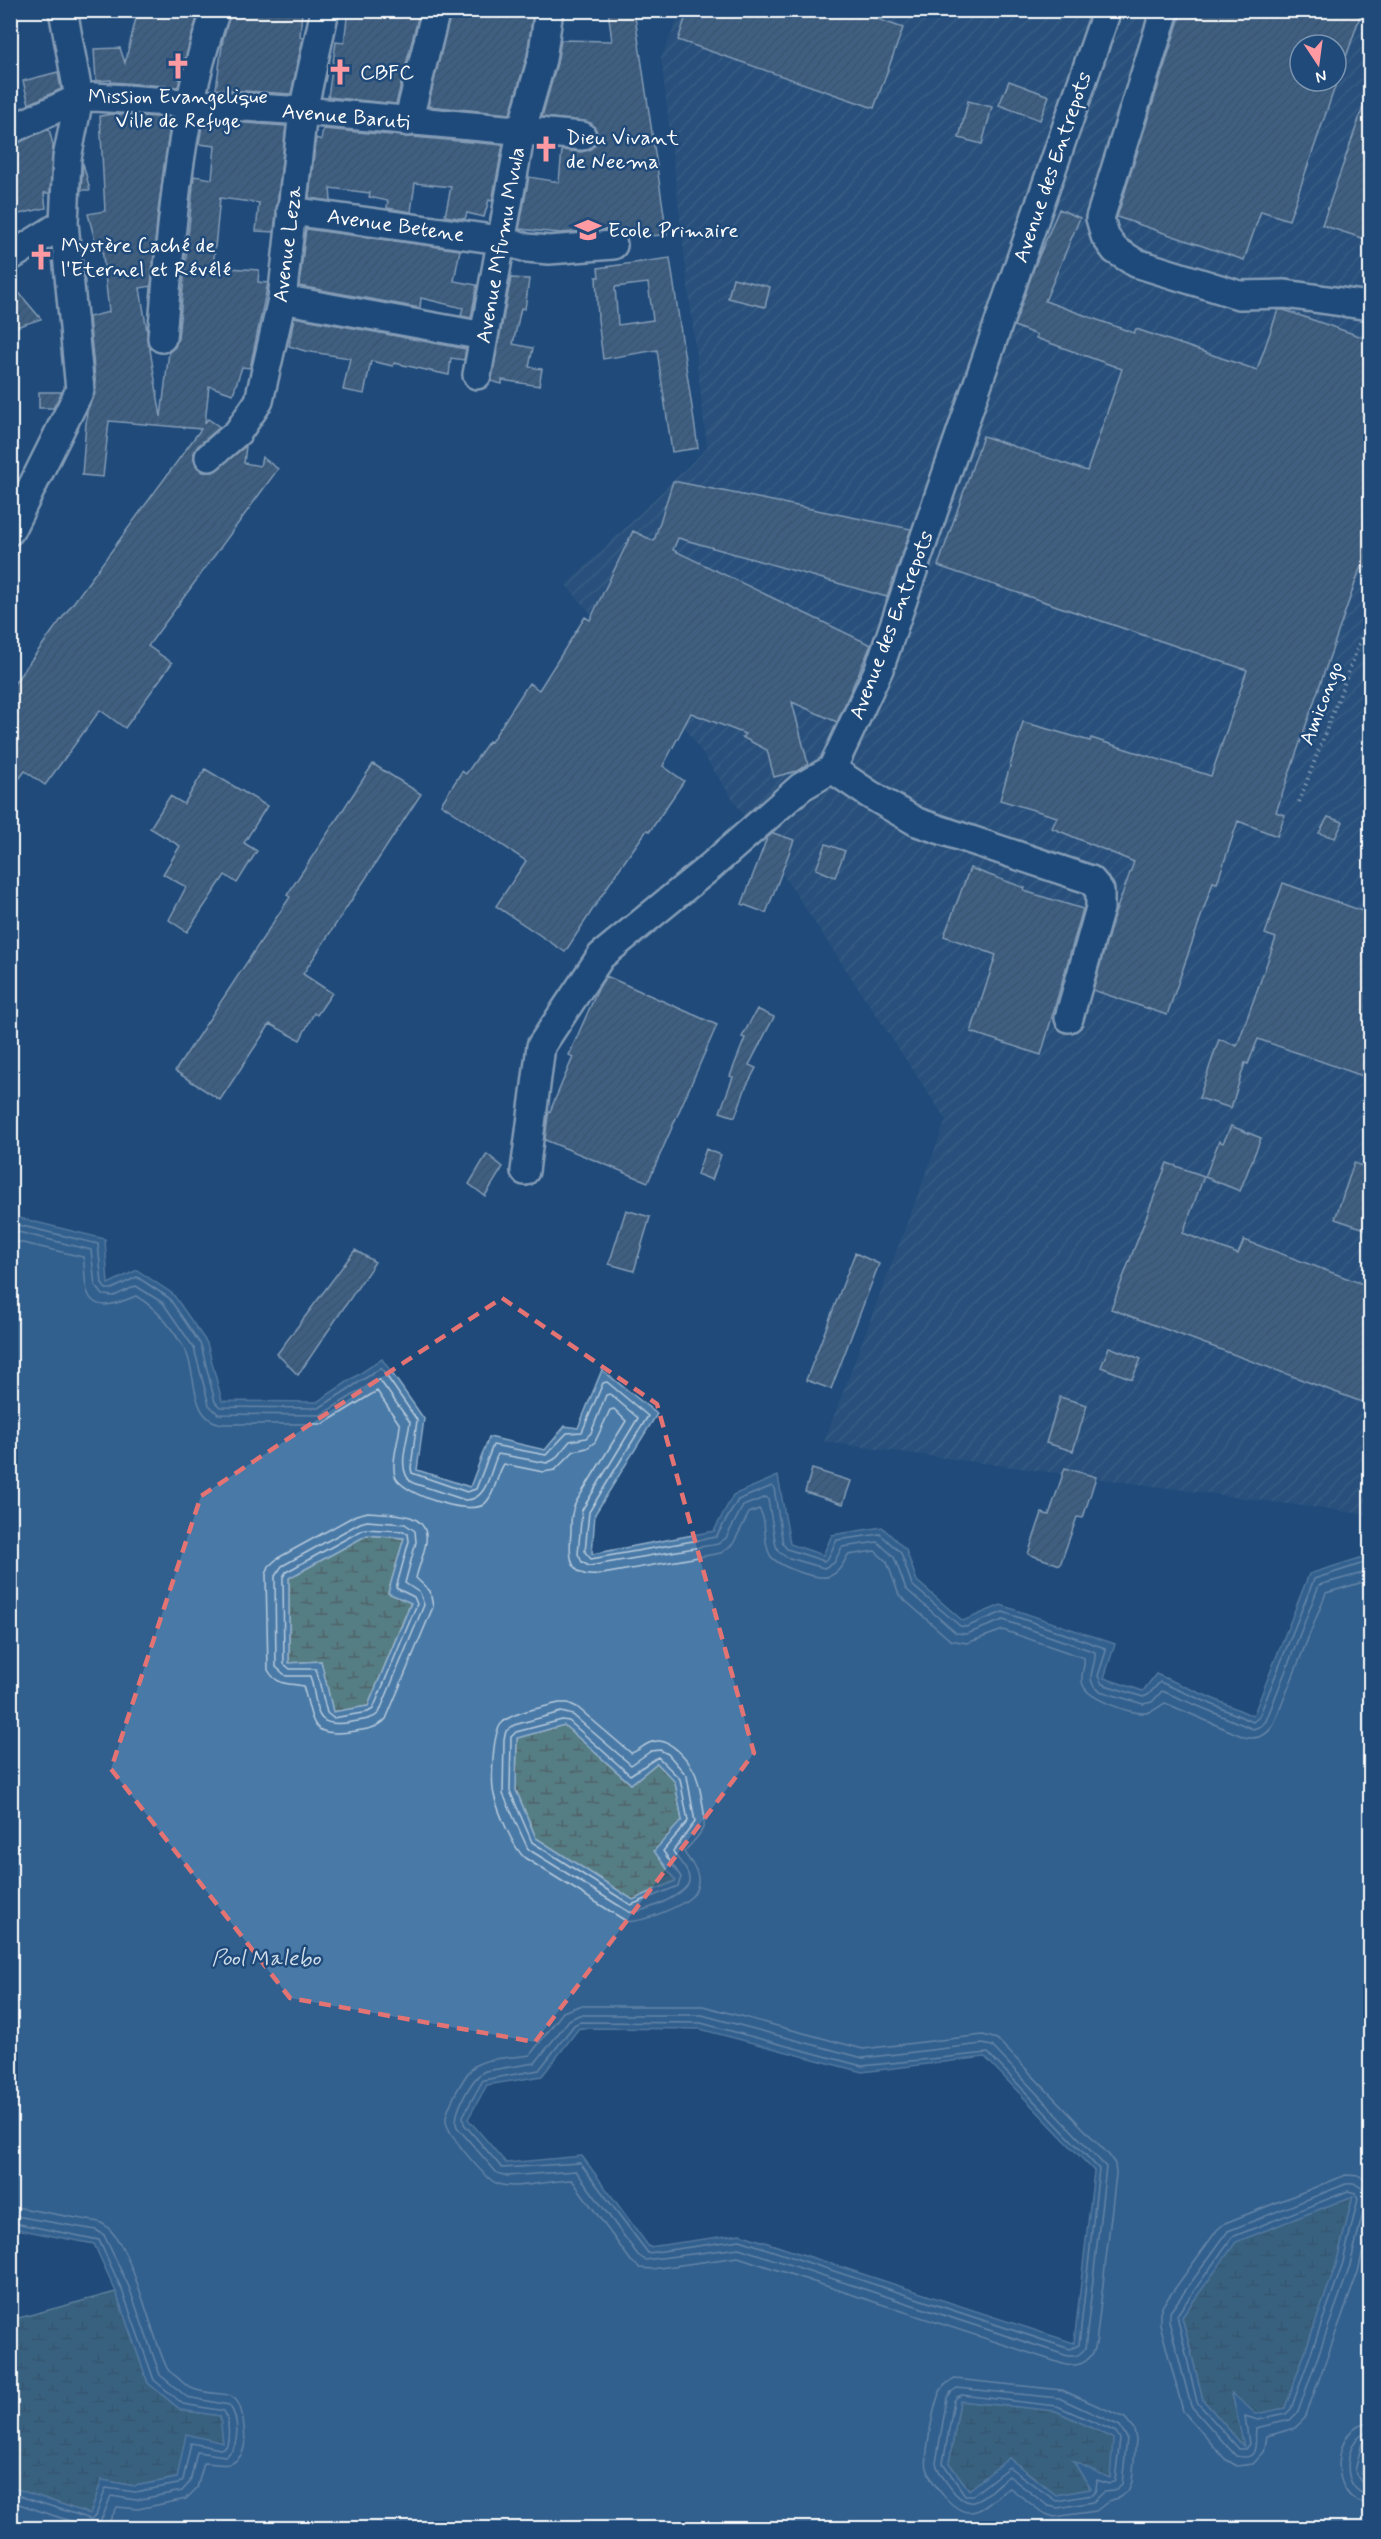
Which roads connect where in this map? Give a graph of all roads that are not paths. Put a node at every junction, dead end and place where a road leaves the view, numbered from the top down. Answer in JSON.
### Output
{"nodes":[{"id":1,"x":63,"y":10,"type":"edge"},
{"id":2,"x":216,"y":10,"type":"edge"},
{"id":3,"x":325,"y":10,"type":"edge"},
{"id":4,"x":436,"y":10,"type":"edge"},
{"id":5,"x":549,"y":10,"type":"edge"},
{"id":6,"x":1107,"y":10,"type":"edge"},
{"id":7,"x":1165,"y":10,"type":"edge"},
{"id":8,"x":78,"y":98,"type":"junction"},
{"id":9,"x":191,"y":104,"type":"junction"},
{"id":10,"x":303,"y":111,"type":"junction"},
{"id":11,"x":408,"y":122,"type":"junction"},
{"id":12,"x":10,"y":130,"type":"edge"},
{"id":13,"x":520,"y":132,"type":"junction"},
{"id":14,"x":582,"y":136,"type":"dead end"},
{"id":15,"x":291,"y":211,"type":"junction"},
{"id":16,"x":64,"y":223,"type":"junction"},
{"id":17,"x":500,"y":240,"type":"junction"},
{"id":18,"x":613,"y":245,"type":"dead end"},
{"id":19,"x":10,"y":257,"type":"edge"},
{"id":20,"x":282,"y":299,"type":"junction"},
{"id":21,"x":1371,"y":306,"type":"edge"},
{"id":22,"x":484,"y":336,"type":"junction"},
{"id":23,"x":162,"y":338,"type":"dead end"},
{"id":24,"x":477,"y":375,"type":"dead end"},
{"id":25,"x":209,"y":458,"type":"dead end"},
{"id":26,"x":10,"y":531,"type":"edge"},
{"id":27,"x":832,"y":769,"type":"junction"},
{"id":28,"x":1069,"y":1018,"type":"dead end"},
{"id":29,"x":525,"y":1171,"type":"dead end"}],
"edges":[{"from":1,"to":8,"type":"street"},
{"from":2,"to":9,"type":"street"},
{"from":3,"to":10,"type":"street","name":"Avenue Leza"},
{"from":4,"to":11,"type":"street"},
{"from":5,"to":13,"type":"street","name":"Avenue Mfumu Mvula"},
{"from":6,"to":27,"type":"street","name":"Avenue des Entrepots"},
{"from":7,"to":21,"type":"street"},
{"from":8,"to":9,"type":"street","name":"Avenue Baruti"},
{"from":8,"to":12,"type":"street","name":"Avenue Baruti"},
{"from":8,"to":16,"type":"street"},
{"from":9,"to":10,"type":"street","name":"Avenue Baruti"},
{"from":9,"to":23,"type":"street"},
{"from":10,"to":11,"type":"street","name":"Avenue Baruti"},
{"from":10,"to":15,"type":"street","name":"Avenue Leza"},
{"from":11,"to":13,"type":"street","name":"Avenue Baruti"},
{"from":13,"to":14,"type":"street","name":"Avenue Baruti"},
{"from":13,"to":17,"type":"street","name":"Avenue Mfumu Mvula"},
{"from":15,"to":17,"type":"street","name":"Avenue Betene"},
{"from":15,"to":20,"type":"street","name":"Avenue Leza"},
{"from":16,"to":19,"type":"street"},
{"from":16,"to":26,"type":"street"},
{"from":17,"to":18,"type":"street","name":"Avenue Betene"},
{"from":17,"to":22,"type":"street","name":"Avenue Mfumu Mvula"},
{"from":20,"to":22,"type":"street"},
{"from":20,"to":25,"type":"street","name":"Avenue Leza"},
{"from":22,"to":24,"type":"street","name":"Avenue Mfumu Mvula"},
{"from":27,"to":28,"type":"street"},
{"from":27,"to":29,"type":"street"}]}
